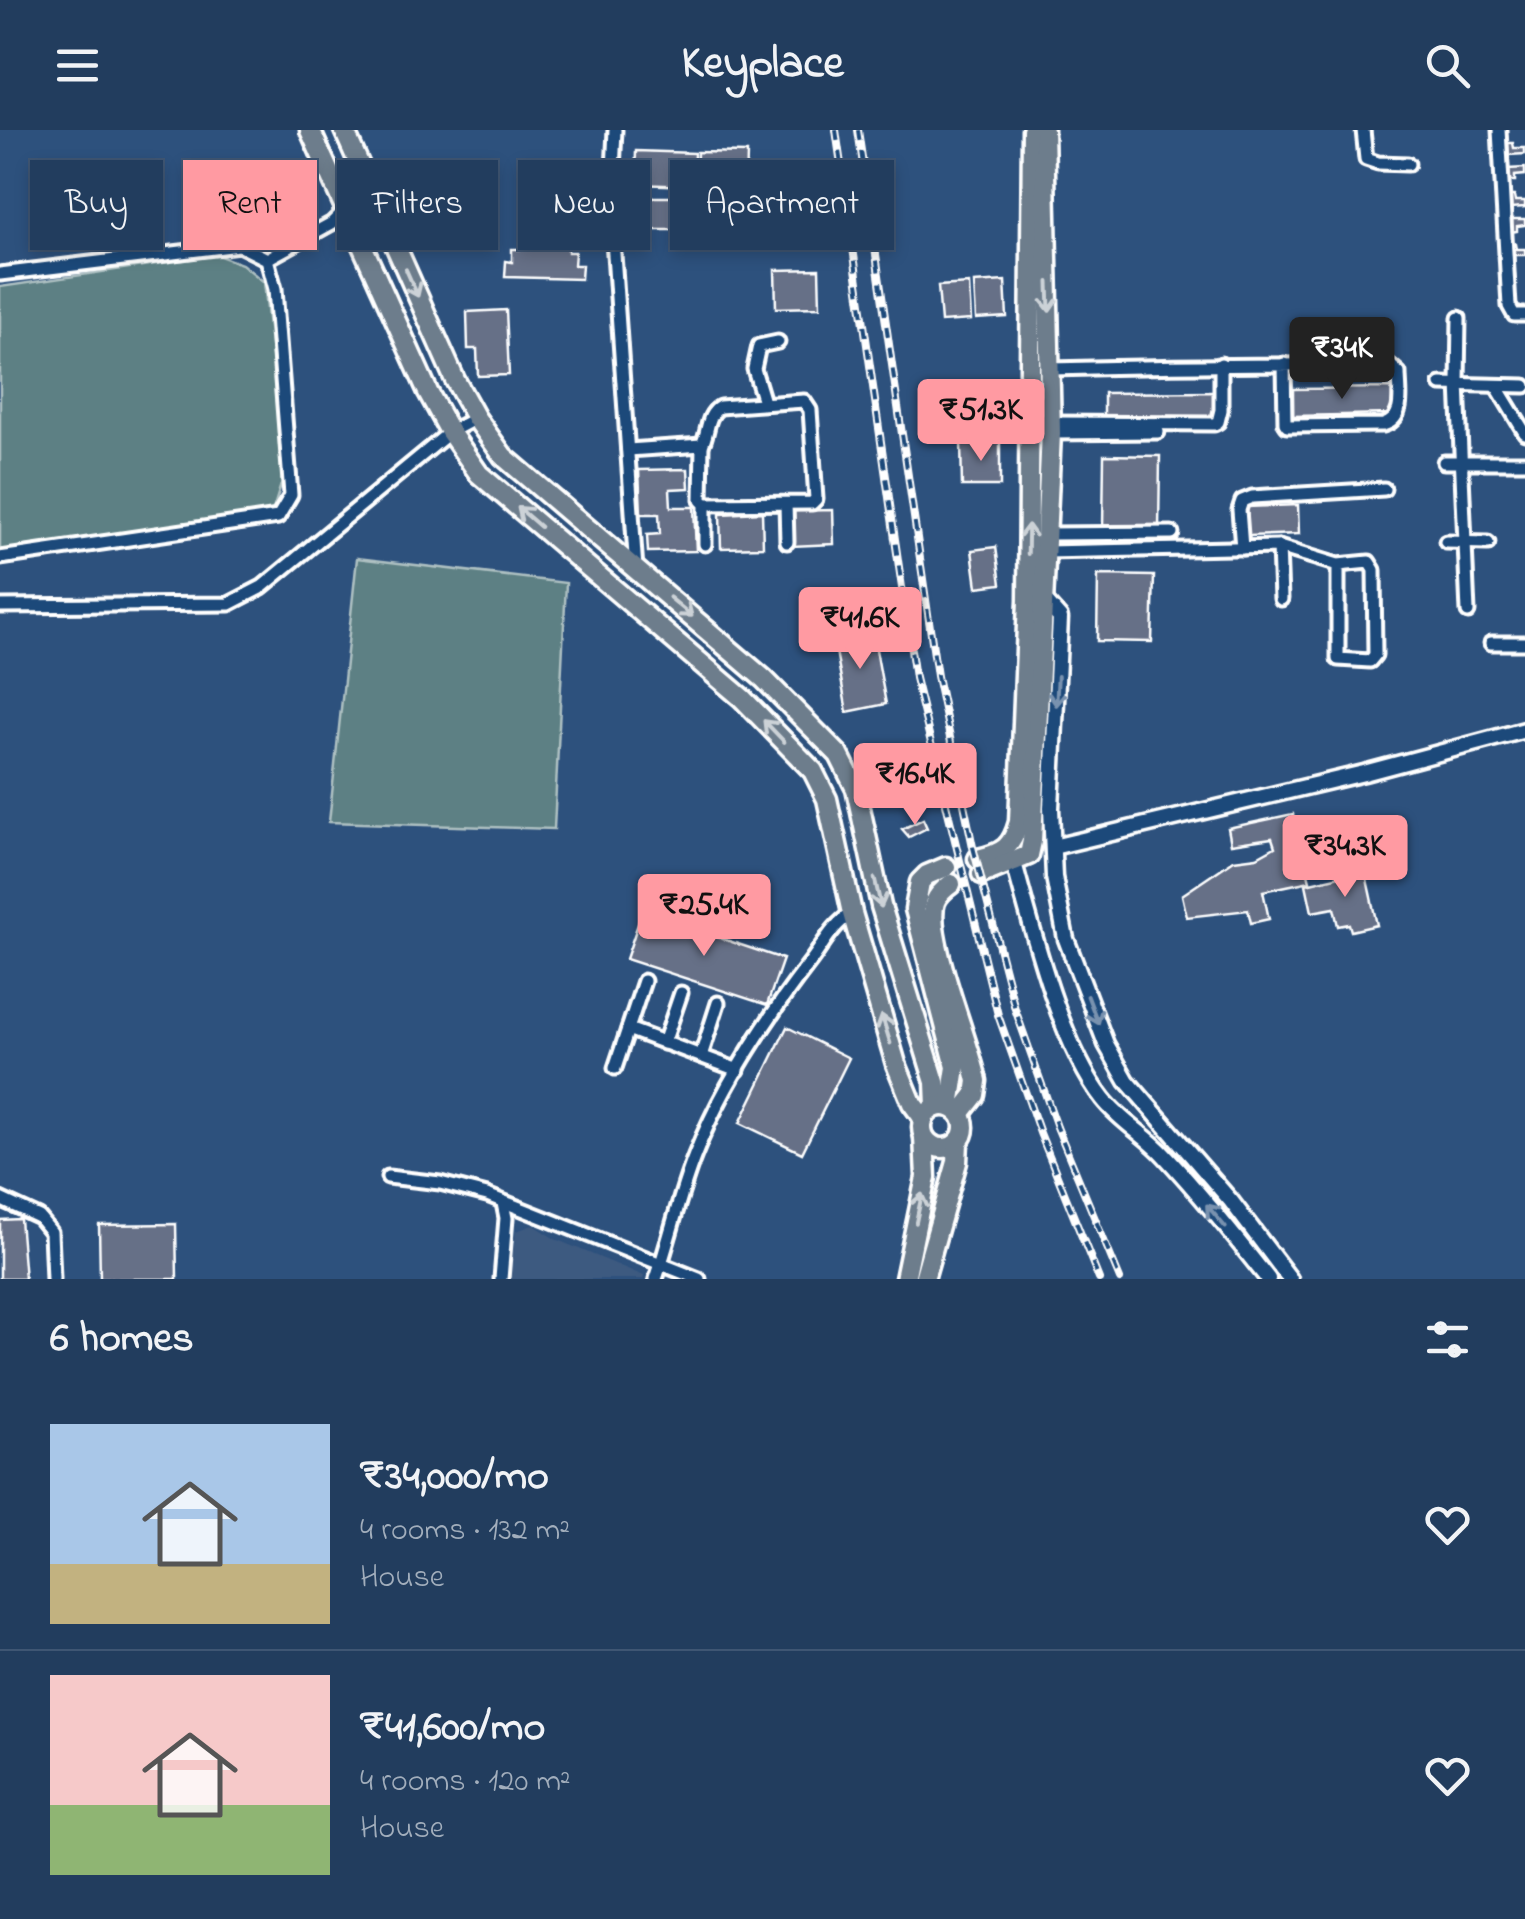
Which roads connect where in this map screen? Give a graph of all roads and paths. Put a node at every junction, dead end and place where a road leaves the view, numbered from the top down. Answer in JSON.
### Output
{"nodes":[{"id":1,"x":310,"y":130,"type":"edge"},
{"id":2,"x":344,"y":130,"type":"edge"},
{"id":3,"x":616,"y":130,"type":"edge"},
{"id":4,"x":1032,"y":130,"type":"edge"},
{"id":5,"x":1044,"y":130,"type":"edge"},
{"id":6,"x":1363,"y":130,"type":"edge"},
{"id":7,"x":1499,"y":130,"type":"edge"},
{"id":8,"x":1408,"y":164,"type":"dead end"},
{"id":9,"x":337,"y":189,"type":"edge"},
{"id":10,"x":337,"y":216,"type":"edge"},
{"id":11,"x":364,"y":250,"type":"edge"},
{"id":12,"x":267,"y":258,"type":"junction"},
{"id":13,"x":0,"y":274,"type":"edge"},
{"id":14,"x":1525,"y":315,"type":"edge"},
{"id":15,"x":1459,"y":318,"type":"dead end"},
{"id":16,"x":778,"y":342,"type":"dead end"},
{"id":17,"x":1221,"y":364,"type":"junction"},
{"id":18,"x":1284,"y":364,"type":"junction"},
{"id":19,"x":1051,"y":369,"type":"junction"},
{"id":20,"x":1458,"y":383,"type":"junction"},
{"id":21,"x":1440,"y":384,"type":"dead end"},
{"id":22,"x":1525,"y":386,"type":"edge"},
{"id":23,"x":1497,"y":387,"type":"junction"},
{"id":24,"x":764,"y":402,"type":"junction"},
{"id":25,"x":476,"y":418,"type":"junction"},
{"id":26,"x":1051,"y":428,"type":"junction"},
{"id":27,"x":450,"y":432,"type":"junction"},
{"id":28,"x":1158,"y":432,"type":"dead end"},
{"id":29,"x":1525,"y":433,"type":"edge"},
{"id":30,"x":702,"y":446,"type":"junction"},
{"id":31,"x":628,"y":450,"type":"junction"},
{"id":32,"x":1461,"y":460,"type":"junction"},
{"id":33,"x":1444,"y":462,"type":"dead end"},
{"id":34,"x":1525,"y":462,"type":"edge"},
{"id":35,"x":1384,"y":488,"type":"dead end"},
{"id":36,"x":705,"y":504,"type":"junction"},
{"id":37,"x":786,"y":504,"type":"junction"},
{"id":38,"x":1172,"y":532,"type":"dead end"},
{"id":39,"x":787,"y":542,"type":"dead end"},
{"id":40,"x":1446,"y":542,"type":"dead end"},
{"id":41,"x":1465,"y":542,"type":"junction"},
{"id":42,"x":1046,"y":543,"type":"junction"},
{"id":43,"x":1488,"y":543,"type":"dead end"},
{"id":44,"x":705,"y":544,"type":"dead end"},
{"id":45,"x":1279,"y":547,"type":"junction"},
{"id":46,"x":1242,"y":548,"type":"junction"},
{"id":47,"x":0,"y":558,"type":"edge"},
{"id":48,"x":1338,"y":565,"type":"junction"},
{"id":49,"x":636,"y":570,"type":"junction"},
{"id":50,"x":1281,"y":599,"type":"dead end"},
{"id":51,"x":1036,"y":600,"type":"junction"},
{"id":52,"x":0,"y":606,"type":"edge"},
{"id":53,"x":1468,"y":612,"type":"dead end"},
{"id":54,"x":1033,"y":640,"type":"junction"},
{"id":55,"x":1525,"y":642,"type":"edge"},
{"id":56,"x":1491,"y":643,"type":"dead end"},
{"id":57,"x":1525,"y":730,"type":"edge"},
{"id":58,"x":1053,"y":847,"type":"junction"},
{"id":59,"x":1014,"y":863,"type":"junction"},
{"id":60,"x":948,"y":876,"type":"tunnel mouth"},
{"id":61,"x":852,"y":914,"type":"junction"},
{"id":62,"x":644,"y":982,"type":"dead end"},
{"id":63,"x":681,"y":993,"type":"dead end"},
{"id":64,"x":718,"y":1004,"type":"dead end"},
{"id":65,"x":628,"y":1029,"type":"junction"},
{"id":66,"x":664,"y":1043,"type":"junction"},
{"id":67,"x":701,"y":1056,"type":"junction"},
{"id":68,"x":615,"y":1068,"type":"dead end"},
{"id":69,"x":738,"y":1070,"type":"junction"},
{"id":70,"x":1144,"y":1104,"type":"junction"},
{"id":71,"x":939,"y":1116,"type":"junction"},
{"id":72,"x":1124,"y":1121,"type":"junction"},
{"id":73,"x":958,"y":1142,"type":"junction"},
{"id":74,"x":388,"y":1177,"type":"dead end"},
{"id":75,"x":0,"y":1199,"type":"edge"},
{"id":76,"x":503,"y":1203,"type":"junction"},
{"id":77,"x":662,"y":1262,"type":"junction"},
{"id":78,"x":53,"y":1279,"type":"edge"},
{"id":79,"x":501,"y":1279,"type":"edge"},
{"id":80,"x":656,"y":1279,"type":"edge"},
{"id":81,"x":699,"y":1279,"type":"edge"},
{"id":82,"x":905,"y":1279,"type":"edge"},
{"id":83,"x":924,"y":1279,"type":"edge"},
{"id":84,"x":1268,"y":1279,"type":"edge"},
{"id":85,"x":1290,"y":1279,"type":"edge"}],
"edges":[{"from":1,"to":9,"type":"main road"},
{"from":2,"to":25,"type":"main road","one_way":true},
{"from":3,"to":31,"type":"street"},
{"from":51,"to":4,"type":"main road","one_way":true},
{"from":5,"to":19,"type":"main road","one_way":true},
{"from":6,"to":8,"type":"street"},
{"from":7,"to":14,"type":"street"},
{"from":10,"to":12,"type":"street"},
{"from":11,"to":27,"type":"main road"},
{"from":12,"to":13,"type":"street"},
{"from":12,"to":47,"type":"street"},
{"from":15,"to":20,"type":"street"},
{"from":16,"to":24,"type":"street"},
{"from":17,"to":18,"type":"street"},
{"from":17,"to":19,"type":"street"},
{"from":17,"to":26,"type":"street"},
{"from":18,"to":18,"type":"street"},
{"from":19,"to":26,"type":"main road"},
{"from":20,"to":21,"type":"street"},
{"from":20,"to":23,"type":"street"},
{"from":20,"to":32,"type":"street"},
{"from":22,"to":23,"type":"street"},
{"from":23,"to":29,"type":"street"},
{"from":24,"to":30,"type":"street"},
{"from":24,"to":37,"type":"street"},
{"from":25,"to":27,"type":"street"},
{"from":25,"to":49,"type":"main road"},
{"from":26,"to":28,"type":"street"},
{"from":26,"to":42,"type":"main road"},
{"from":27,"to":52,"type":"street"},
{"from":61,"to":27,"type":"main road","one_way":true},
{"from":30,"to":31,"type":"street"},
{"from":30,"to":36,"type":"street"},
{"from":31,"to":49,"type":"street"},
{"from":32,"to":33,"type":"street"},
{"from":32,"to":34,"type":"street"},
{"from":32,"to":41,"type":"street"},
{"from":35,"to":46,"type":"street"},
{"from":36,"to":37,"type":"street"},
{"from":36,"to":44,"type":"street"},
{"from":37,"to":39,"type":"street"},
{"from":38,"to":42,"type":"street"},
{"from":40,"to":41,"type":"street"},
{"from":41,"to":43,"type":"street"},
{"from":41,"to":53,"type":"street"},
{"from":42,"to":46,"type":"street"},
{"from":42,"to":51,"type":"main road"},
{"from":45,"to":46,"type":"street"},
{"from":45,"to":48,"type":"street"},
{"from":45,"to":50,"type":"street"},
{"from":48,"to":48,"type":"street"},
{"from":49,"to":71,"type":"main road","one_way":true},
{"from":51,"to":54,"type":"main road"},
{"from":51,"to":58,"type":"street","one_way":true},
{"from":54,"to":59,"type":"main road"},
{"from":54,"to":59,"type":"main road"},
{"from":55,"to":56,"type":"street"},
{"from":57,"to":58,"type":"street"},
{"from":58,"to":70,"type":"street","one_way":true},
{"from":59,"to":72,"type":"street"},
{"from":60,"to":71,"type":"main road"},
{"from":61,"to":69,"type":"street"},
{"from":71,"to":61,"type":"main road","one_way":true},
{"from":62,"to":65,"type":"street"},
{"from":63,"to":66,"type":"street"},
{"from":64,"to":67,"type":"street"},
{"from":65,"to":66,"type":"street"},
{"from":65,"to":68,"type":"street"},
{"from":66,"to":67,"type":"street"},
{"from":67,"to":69,"type":"street"},
{"from":69,"to":77,"type":"street"},
{"from":70,"to":72,"type":"street"},
{"from":70,"to":85,"type":"street"},
{"from":71,"to":73,"type":"main road"},
{"from":71,"to":73,"type":"main road"},
{"from":82,"to":71,"type":"main road","one_way":true},
{"from":84,"to":72,"type":"street","one_way":true},
{"from":73,"to":83,"type":"main road"},
{"from":74,"to":76,"type":"street"},
{"from":75,"to":78,"type":"street"},
{"from":76,"to":77,"type":"street"},
{"from":76,"to":79,"type":"street"},
{"from":77,"to":80,"type":"street"},
{"from":77,"to":81,"type":"street"}]}
